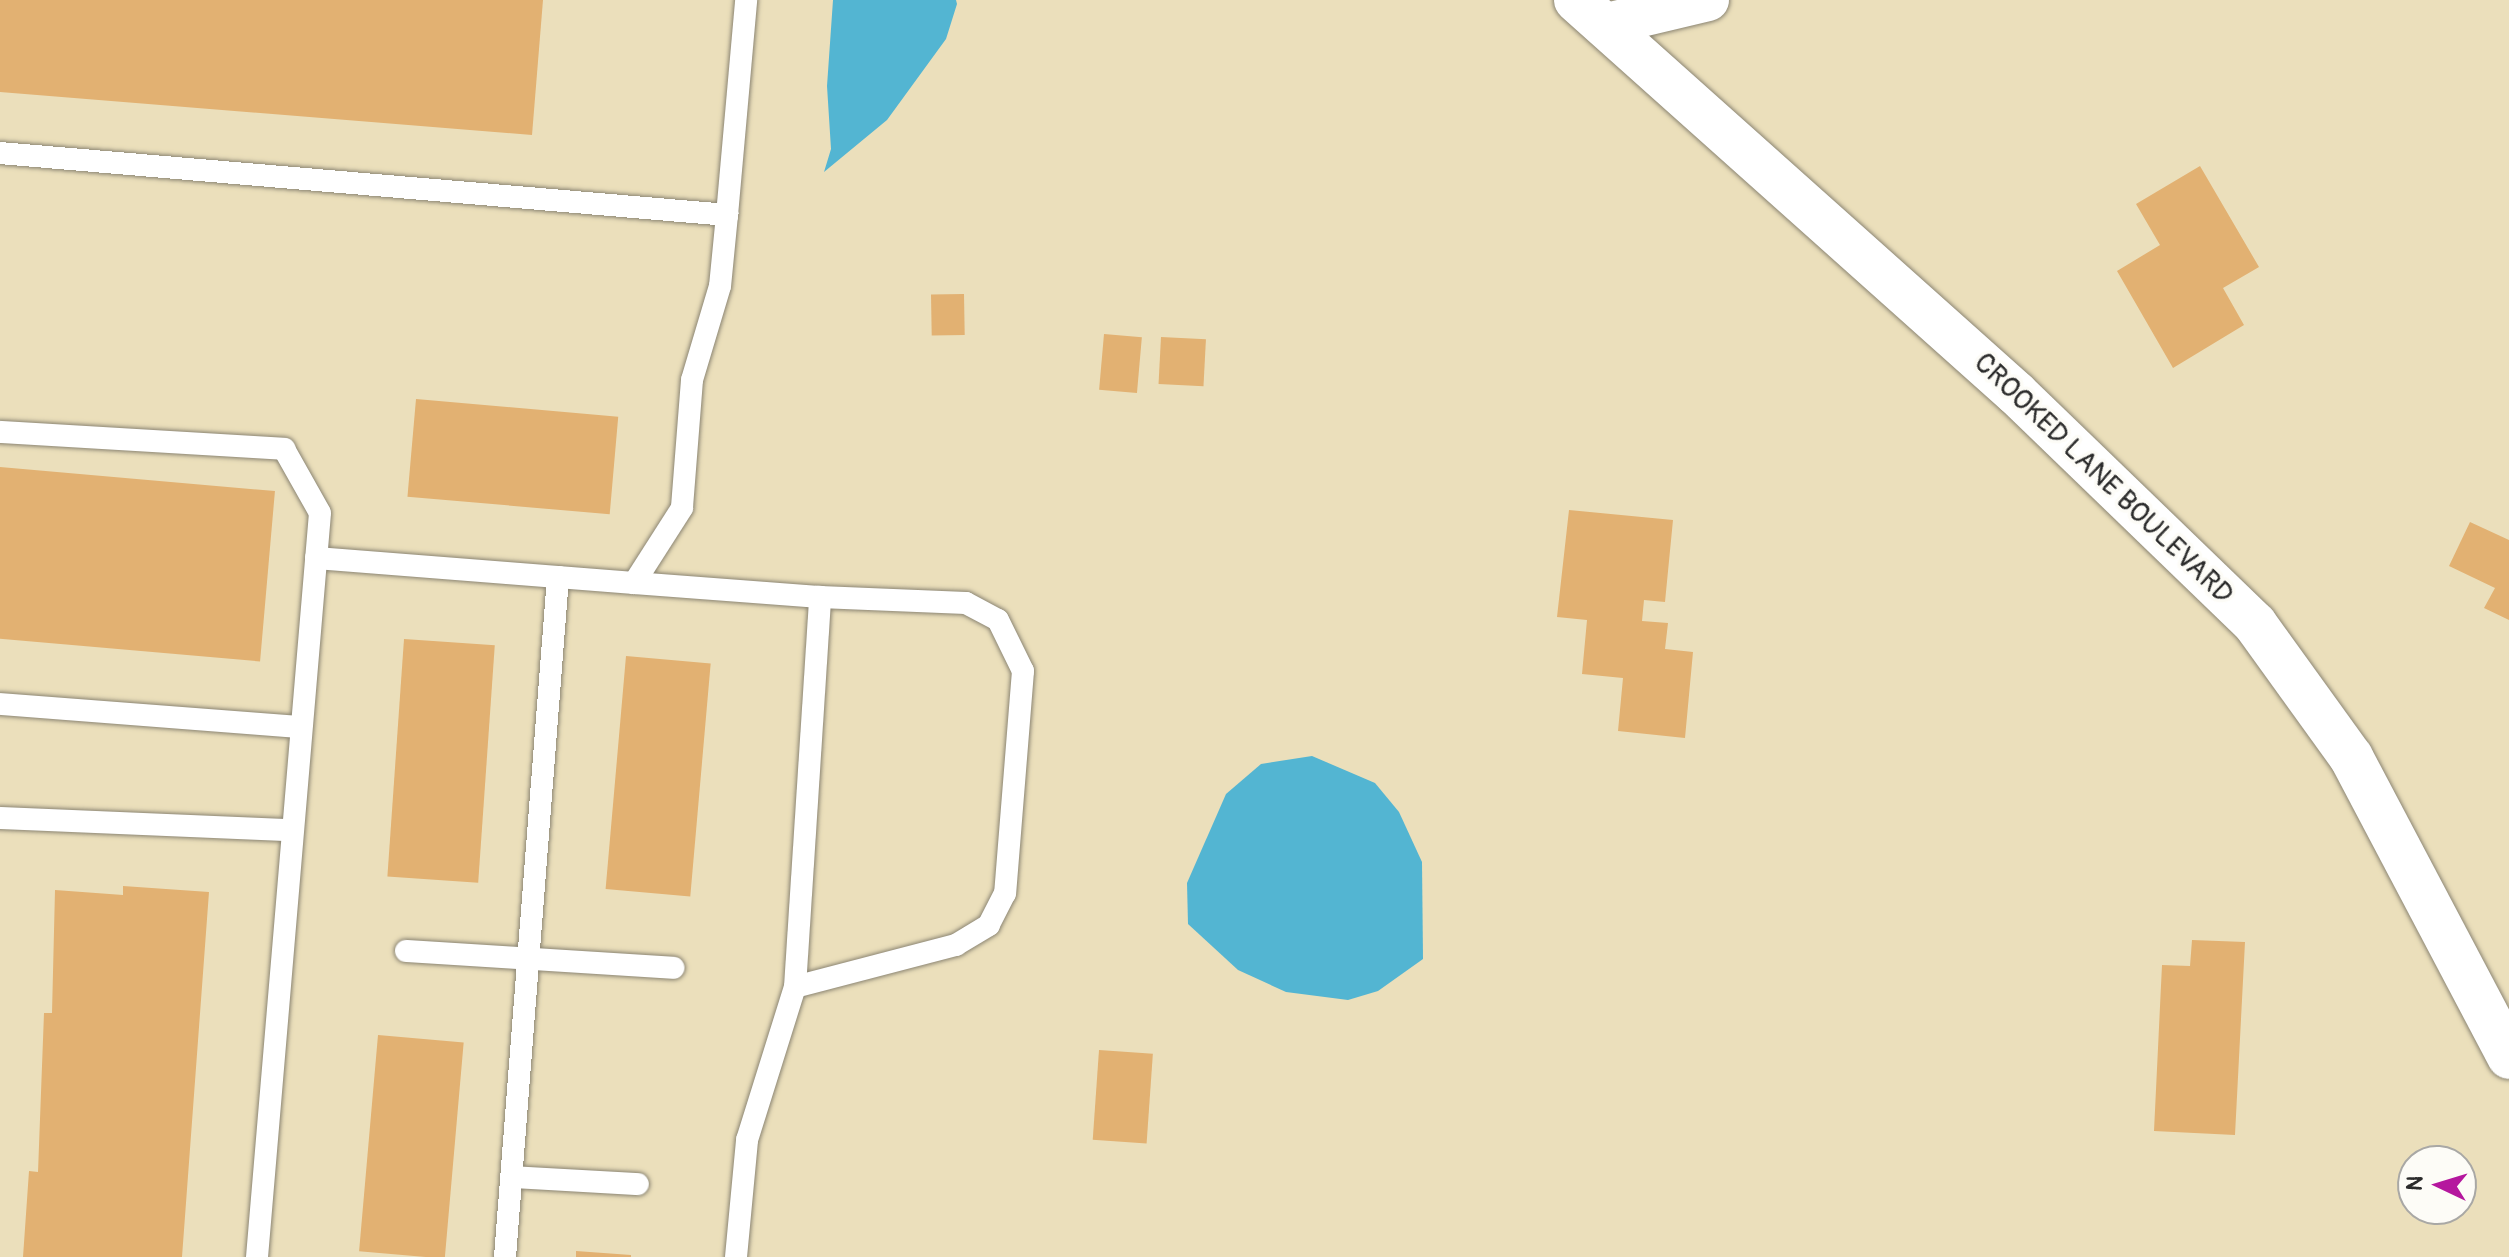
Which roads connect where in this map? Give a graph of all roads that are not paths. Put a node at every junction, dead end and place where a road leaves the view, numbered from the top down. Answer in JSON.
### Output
{"nodes":[{"id":1,"x":746,"y":0,"type":"edge"},
{"id":2,"x":1708,"y":0,"type":"edge"},
{"id":3,"x":1590,"y":12,"type":"edge"},
{"id":4,"x":0,"y":153,"type":"edge"},
{"id":5,"x":727,"y":215,"type":"junction"},
{"id":6,"x":0,"y":432,"type":"edge"},
{"id":7,"x":316,"y":558,"type":"junction"},
{"id":8,"x":558,"y":577,"type":"junction"},
{"id":9,"x":634,"y":583,"type":"junction"},
{"id":10,"x":820,"y":597,"type":"junction"},
{"id":11,"x":0,"y":704,"type":"edge"},
{"id":12,"x":301,"y":727,"type":"junction"},
{"id":13,"x":0,"y":818,"type":"edge"},
{"id":14,"x":292,"y":830,"type":"junction"},
{"id":15,"x":406,"y":951,"type":"dead end"},
{"id":16,"x":528,"y":957,"type":"junction"},
{"id":17,"x":673,"y":968,"type":"dead end"},
{"id":18,"x":795,"y":987,"type":"junction"},
{"id":19,"x":2509,"y":1057,"type":"edge"},
{"id":20,"x":512,"y":1177,"type":"junction"},
{"id":21,"x":638,"y":1184,"type":"dead end"},
{"id":22,"x":257,"y":1257,"type":"edge"},
{"id":23,"x":505,"y":1257,"type":"edge"},
{"id":24,"x":736,"y":1257,"type":"edge"}],
"edges":[{"from":1,"to":5,"type":"lane"},
{"from":2,"to":3,"type":"street"},
{"from":3,"to":19,"type":"street","name":"CROOKED LANE BOULEVARD"},
{"from":4,"to":5,"type":"lane"},
{"from":5,"to":9,"type":"lane"},
{"from":6,"to":7,"type":"lane"},
{"from":7,"to":8,"type":"lane"},
{"from":7,"to":12,"type":"lane"},
{"from":8,"to":9,"type":"lane"},
{"from":8,"to":16,"type":"lane"},
{"from":9,"to":10,"type":"lane"},
{"from":10,"to":18,"type":"lane"},
{"from":10,"to":18,"type":"lane"},
{"from":11,"to":12,"type":"lane"},
{"from":12,"to":14,"type":"lane"},
{"from":13,"to":14,"type":"lane"},
{"from":14,"to":22,"type":"lane"},
{"from":15,"to":16,"type":"lane"},
{"from":16,"to":17,"type":"lane"},
{"from":16,"to":20,"type":"lane"},
{"from":18,"to":24,"type":"lane"},
{"from":20,"to":21,"type":"lane"},
{"from":20,"to":23,"type":"lane"}]}
